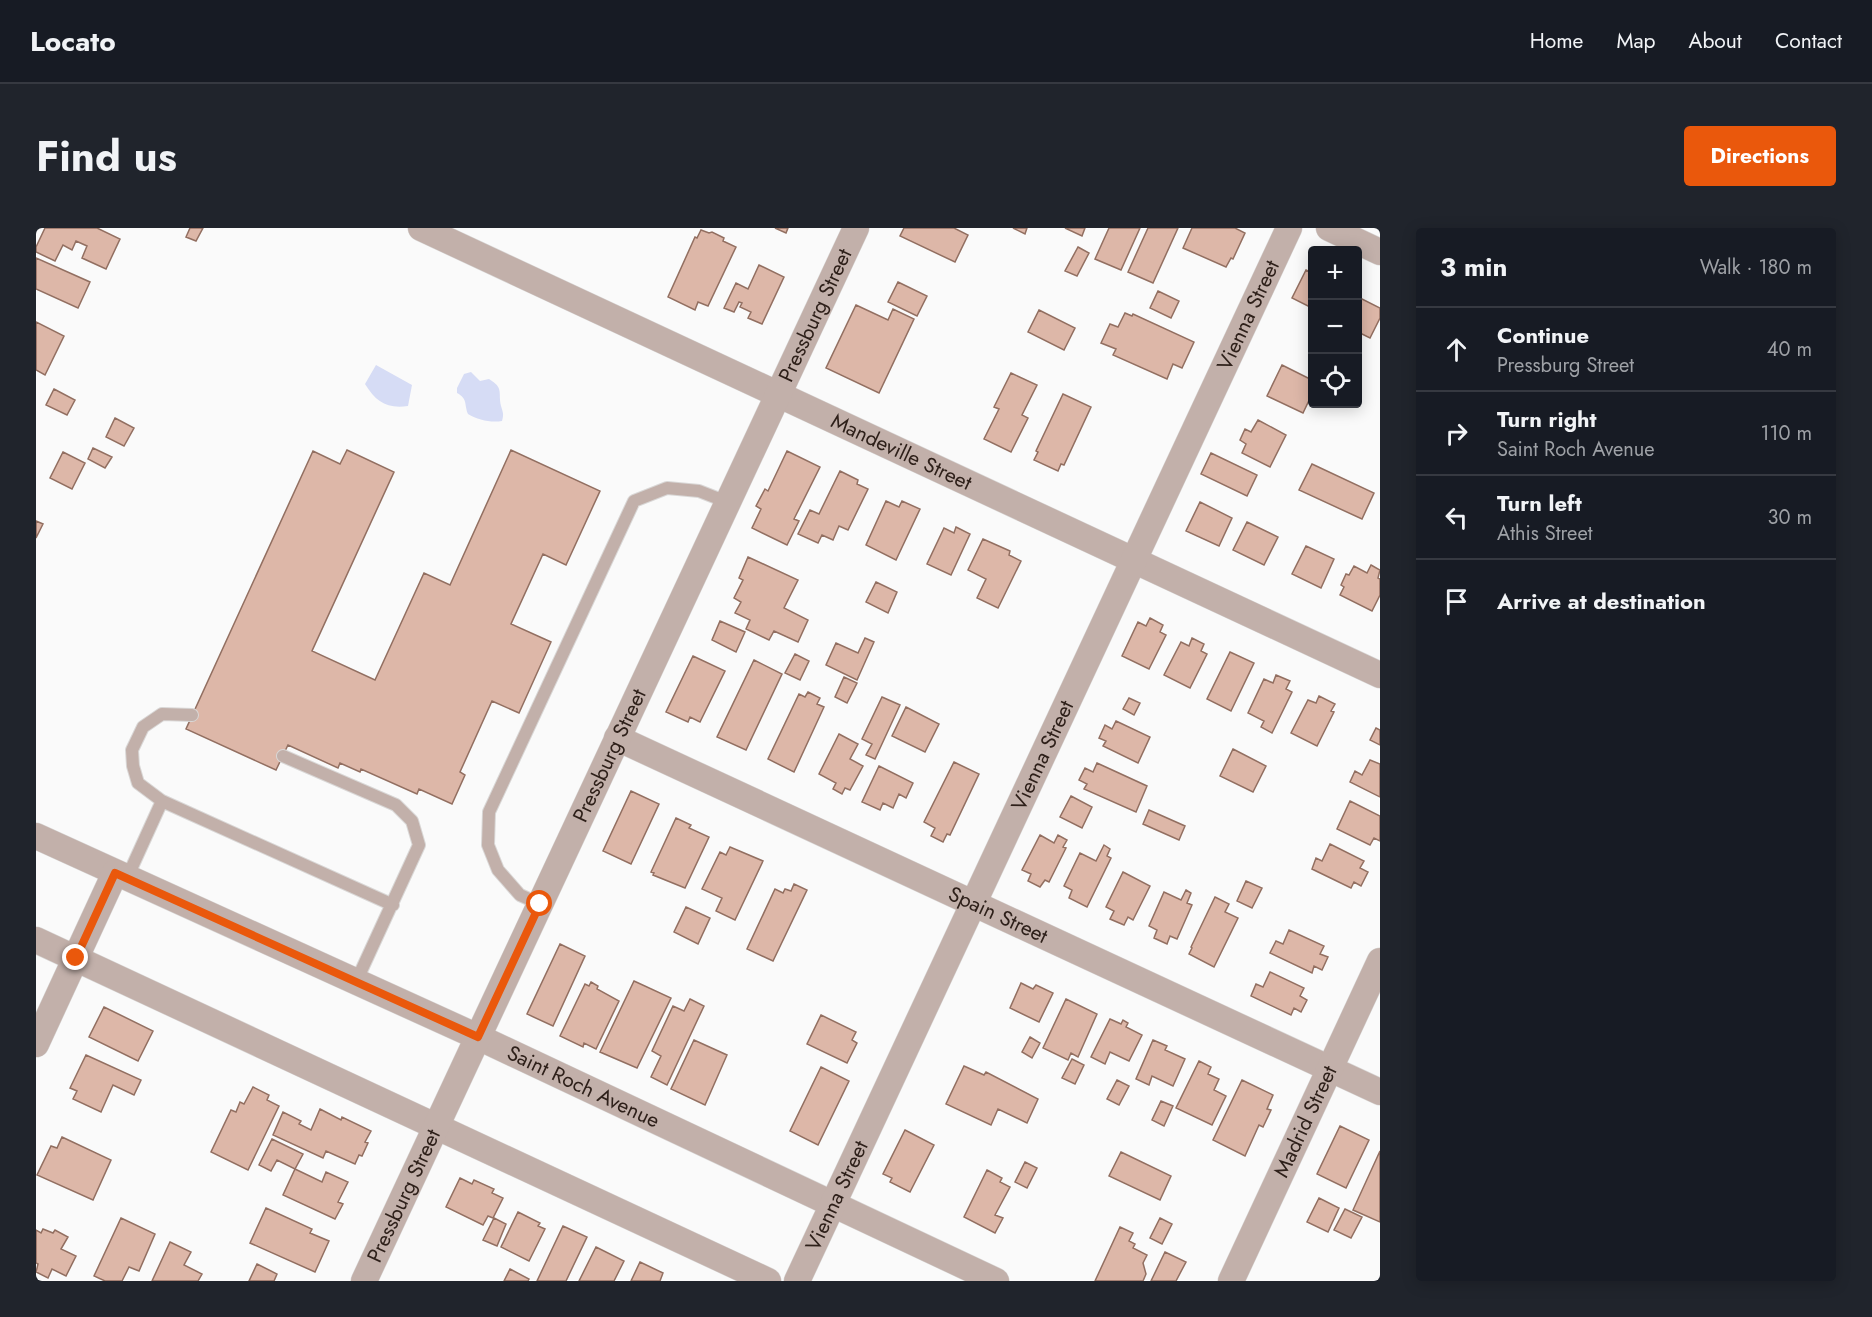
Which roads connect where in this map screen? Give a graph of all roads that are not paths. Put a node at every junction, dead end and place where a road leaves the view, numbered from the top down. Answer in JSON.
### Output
{"nodes":[{"id":1,"x":422,"y":228,"type":"edge"},
{"id":2,"x":856,"y":228,"type":"edge"},
{"id":3,"x":1289,"y":228,"type":"edge"},
{"id":4,"x":1329,"y":228,"type":"edge"},
{"id":5,"x":1380,"y":252,"type":"edge"},
{"id":6,"x":778,"y":394,"type":"junction"},
{"id":7,"x":727,"y":502,"type":"junction"},
{"id":8,"x":1134,"y":560,"type":"junction"},
{"id":9,"x":1380,"y":675,"type":"edge"},
{"id":10,"x":192,"y":715,"type":"dead end"},
{"id":11,"x":617,"y":738,"type":"junction"},
{"id":12,"x":283,"y":756,"type":"dead end"},
{"id":13,"x":162,"y":801,"type":"junction"},
{"id":14,"x":36,"y":836,"type":"edge"},
{"id":15,"x":121,"y":876,"type":"junction"},
{"id":16,"x":540,"y":904,"type":"junction"},
{"id":17,"x":973,"y":904,"type":"junction"},
{"id":18,"x":393,"y":905,"type":"junction"},
{"id":19,"x":36,"y":940,"type":"edge"},
{"id":20,"x":76,"y":958,"type":"junction"},
{"id":21,"x":1380,"y":962,"type":"edge"},
{"id":22,"x":356,"y":982,"type":"junction"},
{"id":23,"x":478,"y":1037,"type":"junction"},
{"id":24,"x":36,"y":1044,"type":"edge"},
{"id":25,"x":1330,"y":1069,"type":"junction"},
{"id":26,"x":1380,"y":1092,"type":"edge"},
{"id":27,"x":436,"y":1126,"type":"junction"},
{"id":28,"x":832,"y":1205,"type":"junction"},
{"id":29,"x":364,"y":1281,"type":"edge"},
{"id":30,"x":768,"y":1281,"type":"edge"},
{"id":31,"x":797,"y":1281,"type":"edge"},
{"id":32,"x":996,"y":1281,"type":"edge"},
{"id":33,"x":1231,"y":1281,"type":"edge"}],
"edges":[{"from":1,"to":6,"type":"street","name":"Mandeville Street"},
{"from":2,"to":6,"type":"street","name":"Pressburg Street"},
{"from":3,"to":8,"type":"street","name":"Vienna Street"},
{"from":4,"to":5,"type":"street"},
{"from":6,"to":7,"type":"street","name":"Pressburg Street"},
{"from":6,"to":8,"type":"street","name":"Mandeville Street"},
{"from":7,"to":11,"type":"street","name":"Pressburg Street"},
{"from":7,"to":16,"type":"lane"},
{"from":8,"to":9,"type":"street","name":"Mandeville Street"},
{"from":8,"to":17,"type":"street","name":"Vienna Street"},
{"from":10,"to":13,"type":"lane"},
{"from":11,"to":16,"type":"street","name":"Pressburg Street"},
{"from":11,"to":17,"type":"street","name":"Spain Street"},
{"from":12,"to":18,"type":"lane"},
{"from":13,"to":15,"type":"lane"},
{"from":13,"to":18,"type":"lane"},
{"from":14,"to":15,"type":"street","name":"Saint Roch Avenue"},
{"from":15,"to":20,"type":"street"},
{"from":15,"to":22,"type":"street","name":"Saint Roch Avenue"},
{"from":16,"to":23,"type":"street","name":"Pressburg Street"},
{"from":17,"to":25,"type":"street","name":"Spain Street"},
{"from":17,"to":28,"type":"street","name":"Vienna Street"},
{"from":18,"to":22,"type":"lane"},
{"from":19,"to":20,"type":"street"},
{"from":20,"to":24,"type":"street"},
{"from":20,"to":27,"type":"street"},
{"from":21,"to":25,"type":"street","name":"Madrid Street"},
{"from":22,"to":23,"type":"street","name":"Saint Roch Avenue"},
{"from":23,"to":27,"type":"street","name":"Pressburg Street"},
{"from":23,"to":28,"type":"street","name":"Saint Roch Avenue"},
{"from":25,"to":26,"type":"street","name":"Spain Street"},
{"from":25,"to":33,"type":"street","name":"Madrid Street"},
{"from":27,"to":29,"type":"street","name":"Pressburg Street"},
{"from":27,"to":30,"type":"street"},
{"from":28,"to":31,"type":"street","name":"Vienna Street"},
{"from":28,"to":32,"type":"street","name":"Saint Roch Avenue"}]}
